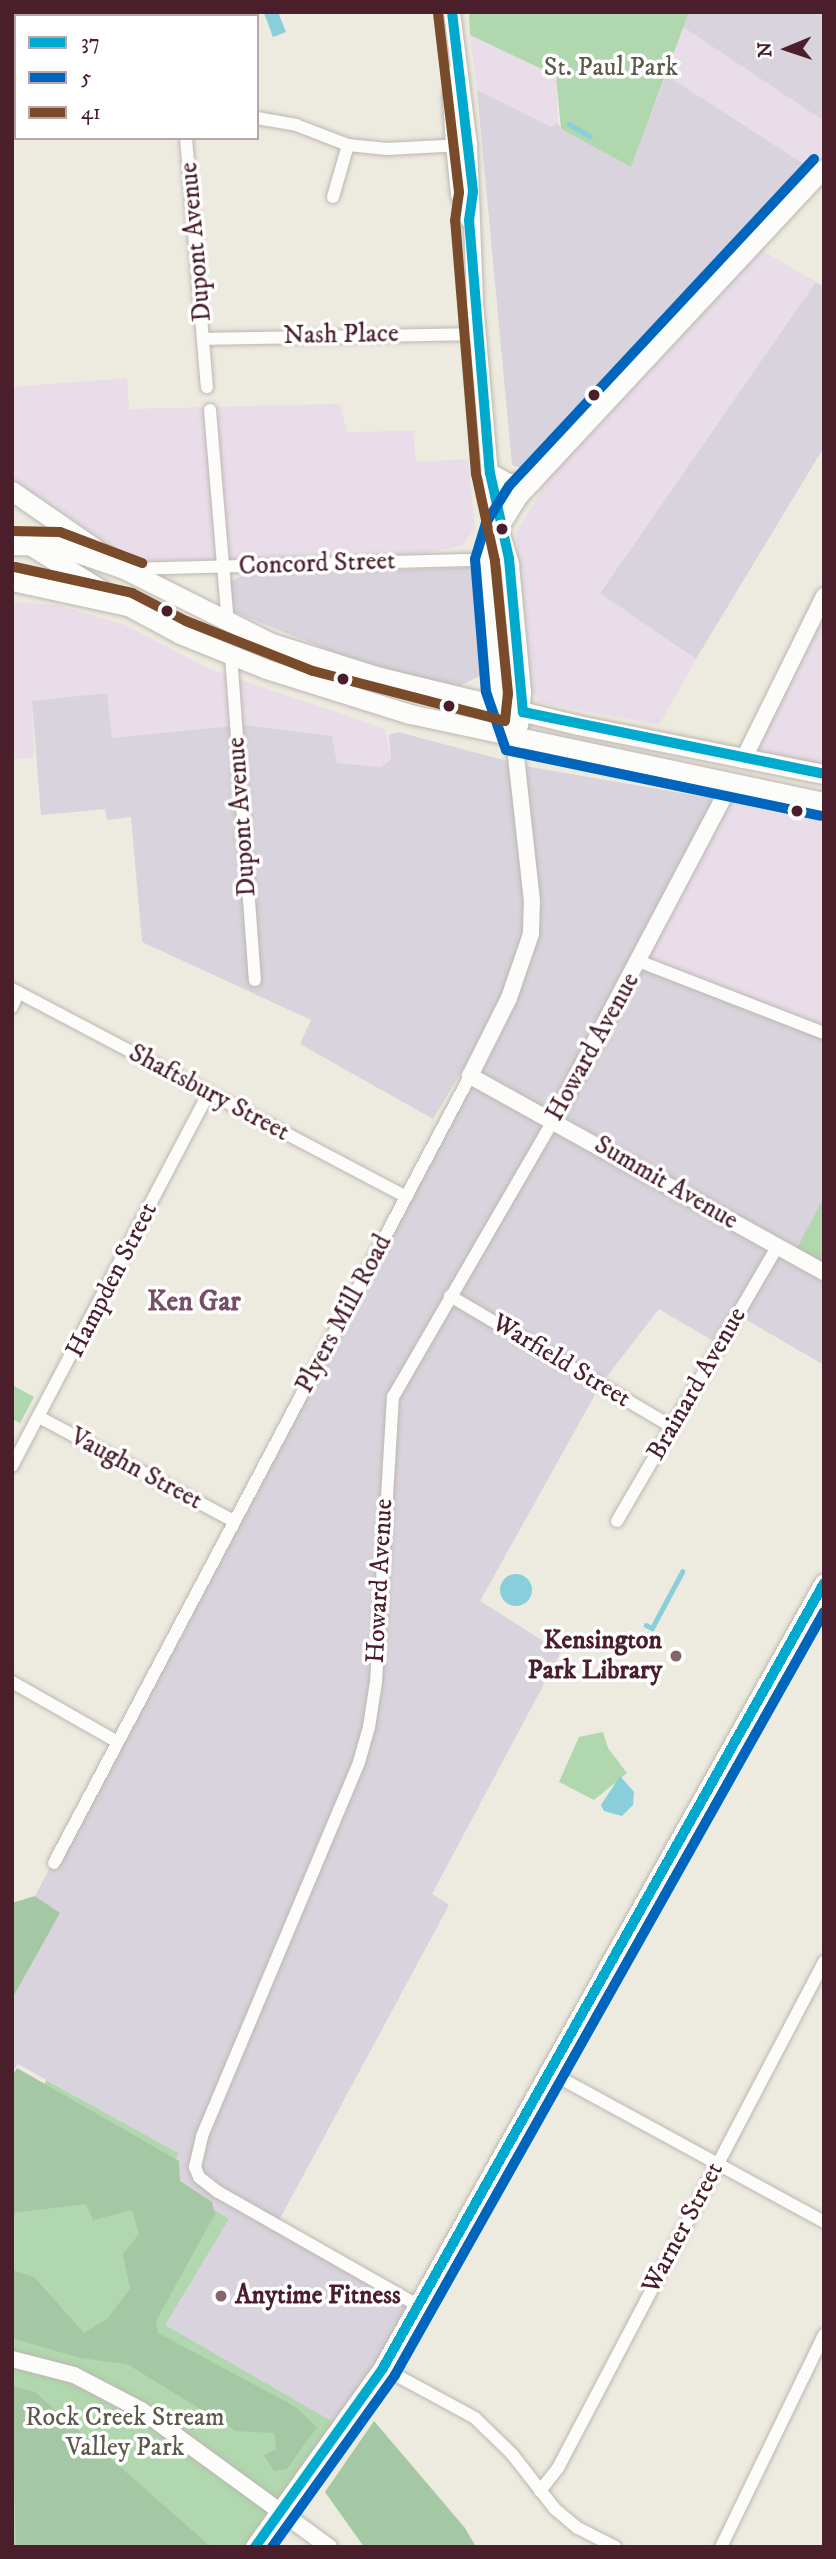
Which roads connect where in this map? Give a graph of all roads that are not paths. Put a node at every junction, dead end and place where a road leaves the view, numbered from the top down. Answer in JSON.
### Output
{"nodes":[{"id":1,"x":452,"y":12,"type":"edge"},
{"id":2,"x":259,"y":118,"type":"edge"},
{"id":3,"x":187,"y":140,"type":"edge"},
{"id":4,"x":348,"y":145,"type":"junction"},
{"id":5,"x":462,"y":145,"type":"junction"},
{"id":6,"x":824,"y":169,"type":"edge"},
{"id":7,"x":333,"y":197,"type":"dead end"},
{"id":8,"x":478,"y":334,"type":"junction"},
{"id":9,"x":204,"y":339,"type":"junction"},
{"id":10,"x":208,"y":387,"type":"dead end"},
{"id":11,"x":210,"y":410,"type":"dead end"},
{"id":12,"x":489,"y":473,"type":"junction"},
{"id":13,"x":532,"y":483,"type":"junction"},
{"id":14,"x":12,"y":491,"type":"edge"},
{"id":15,"x":499,"y":528,"type":"junction"},
{"id":16,"x":18,"y":541,"type":"edge"},
{"id":17,"x":489,"y":559,"type":"junction"},
{"id":18,"x":509,"y":559,"type":"junction"},
{"id":19,"x":224,"y":566,"type":"junction"},
{"id":20,"x":124,"y":569,"type":"junction"},
{"id":21,"x":12,"y":581,"type":"edge"},
{"id":22,"x":824,"y":596,"type":"edge"},
{"id":23,"x":128,"y":606,"type":"junction"},
{"id":24,"x":228,"y":623,"type":"junction"},
{"id":25,"x":231,"y":654,"type":"junction"},
{"id":26,"x":514,"y":710,"type":"junction"},
{"id":27,"x":514,"y":738,"type":"junction"},
{"id":28,"x":727,"y":769,"type":"junction"},
{"id":29,"x":817,"y":773,"type":"edge"},
{"id":30,"x":824,"y":802,"type":"edge"},
{"id":31,"x":641,"y":962,"type":"junction"},
{"id":32,"x":255,"y":980,"type":"dead end"},
{"id":33,"x":15,"y":991,"type":"edge"},
{"id":34,"x":12,"y":1007,"type":"edge"},
{"id":35,"x":824,"y":1033,"type":"edge"},
{"id":36,"x":470,"y":1076,"type":"junction"},
{"id":37,"x":209,"y":1093,"type":"junction"},
{"id":38,"x":553,"y":1121,"type":"junction"},
{"id":39,"x":405,"y":1197,"type":"junction"},
{"id":40,"x":778,"y":1246,"type":"junction"},
{"id":41,"x":824,"y":1272,"type":"edge"},
{"id":42,"x":450,"y":1296,"type":"junction"},
{"id":43,"x":39,"y":1417,"type":"junction"},
{"id":44,"x":672,"y":1427,"type":"junction"},
{"id":45,"x":12,"y":1466,"type":"edge"},
{"id":46,"x":234,"y":1521,"type":"junction"},
{"id":47,"x":618,"y":1521,"type":"dead end"},
{"id":48,"x":824,"y":1583,"type":"edge"},
{"id":49,"x":12,"y":1682,"type":"edge"},
{"id":50,"x":116,"y":1741,"type":"junction"},
{"id":51,"x":54,"y":1863,"type":"dead end"},
{"id":52,"x":824,"y":1962,"type":"edge"},
{"id":53,"x":551,"y":2073,"type":"junction"},
{"id":54,"x":717,"y":2163,"type":"junction"},
{"id":55,"x":824,"y":2222,"type":"edge"},
{"id":56,"x":419,"y":2306,"type":"junction"},
{"id":57,"x":824,"y":2335,"type":"edge"},
{"id":58,"x":12,"y":2359,"type":"edge"},
{"id":59,"x":383,"y":2368,"type":"junction"},
{"id":60,"x":540,"y":2491,"type":"junction"},
{"id":61,"x":280,"y":2511,"type":"junction"},
{"id":62,"x":255,"y":2547,"type":"edge"},
{"id":63,"x":329,"y":2547,"type":"edge"},
{"id":64,"x":615,"y":2547,"type":"edge"},
{"id":65,"x":721,"y":2547,"type":"edge"}],
"edges":[{"from":1,"to":5,"type":"street","name":"Plyers Mill Road"},
{"from":2,"to":4,"type":"street"},
{"from":3,"to":9,"type":"street","name":"Dupont Avenue"},
{"from":4,"to":5,"type":"street"},
{"from":4,"to":7,"type":"street"},
{"from":5,"to":8,"type":"street","name":"Plyers Mill Road"},
{"from":6,"to":13,"type":"main road"},
{"from":8,"to":9,"type":"street","name":"Nash Place"},
{"from":8,"to":12,"type":"street","name":"Plyers Mill Road"},
{"from":9,"to":10,"type":"street","name":"Dupont Avenue"},
{"from":11,"to":19,"type":"street"},
{"from":12,"to":13,"type":"main road"},
{"from":12,"to":15,"type":"street","name":"Plyers Mill Road"},
{"from":13,"to":15,"type":"main road"},
{"from":14,"to":20,"type":"main road"},
{"from":15,"to":17,"type":"main road","name":"Plyers Mill Road"},
{"from":15,"to":18,"type":"main road","name":"Plyers Mill Road"},
{"from":16,"to":20,"type":"main road"},
{"from":16,"to":23,"type":"main road"},
{"from":17,"to":18,"type":"street","name":"Concord Street"},
{"from":17,"to":19,"type":"street","name":"Concord Street"},
{"from":17,"to":26,"type":"main road","name":"Plyers Mill Road"},
{"from":18,"to":26,"type":"main road","name":"Plyers Mill Road"},
{"from":19,"to":20,"type":"street","name":"Concord Street"},
{"from":19,"to":24,"type":"street"},
{"from":20,"to":24,"type":"main road"},
{"from":21,"to":23,"type":"main road"},
{"from":22,"to":28,"type":"street","name":"Howard Avenue"},
{"from":23,"to":25,"type":"main road"},
{"from":24,"to":26,"type":"main road"},
{"from":25,"to":27,"type":"main road"},
{"from":25,"to":32,"type":"street","name":"Dupont Avenue"},
{"from":26,"to":27,"type":"main road","name":"Plyers Mill Road"},
{"from":26,"to":28,"type":"main road"},
{"from":27,"to":28,"type":"main road"},
{"from":27,"to":36,"type":"street","name":"Plyers Mill Road"},
{"from":28,"to":29,"type":"main road"},
{"from":28,"to":30,"type":"main road"},
{"from":28,"to":31,"type":"street","name":"Howard Avenue"},
{"from":31,"to":35,"type":"street"},
{"from":31,"to":38,"type":"street","name":"Howard Avenue"},
{"from":33,"to":34,"type":"street"},
{"from":33,"to":37,"type":"street","name":"Shaftsbury Street"},
{"from":36,"to":38,"type":"street","name":"Summit Avenue"},
{"from":36,"to":39,"type":"street","name":"Plyers Mill Road"},
{"from":37,"to":39,"type":"street","name":"Shaftsbury Street"},
{"from":37,"to":43,"type":"street","name":"Hampden Street"},
{"from":38,"to":40,"type":"street","name":"Summit Avenue"},
{"from":38,"to":42,"type":"street","name":"Howard Avenue"},
{"from":39,"to":46,"type":"street","name":"Plyers Mill Road"},
{"from":40,"to":41,"type":"street","name":"Summit Avenue"},
{"from":40,"to":44,"type":"street","name":"Brainard Avenue"},
{"from":42,"to":44,"type":"street","name":"Warfield Street"},
{"from":42,"to":56,"type":"street","name":"Howard Avenue"},
{"from":43,"to":45,"type":"street","name":"Hampden Street"},
{"from":43,"to":46,"type":"street","name":"Vaughn Street"},
{"from":44,"to":47,"type":"street","name":"Brainard Avenue"},
{"from":46,"to":50,"type":"street","name":"Plyers Mill Road"},
{"from":48,"to":53,"type":"main road"},
{"from":49,"to":50,"type":"street"},
{"from":50,"to":51,"type":"street","name":"Plyers Mill Road"},
{"from":52,"to":54,"type":"street","name":"Warner Street"},
{"from":53,"to":54,"type":"street"},
{"from":53,"to":56,"type":"main road"},
{"from":54,"to":55,"type":"street"},
{"from":54,"to":60,"type":"street","name":"Warner Street"},
{"from":56,"to":59,"type":"main road"},
{"from":57,"to":65,"type":"street"},
{"from":58,"to":61,"type":"street"},
{"from":59,"to":60,"type":"street"},
{"from":59,"to":61,"type":"main road"},
{"from":60,"to":64,"type":"street"},
{"from":61,"to":62,"type":"main road"},
{"from":61,"to":63,"type":"street"}]}
